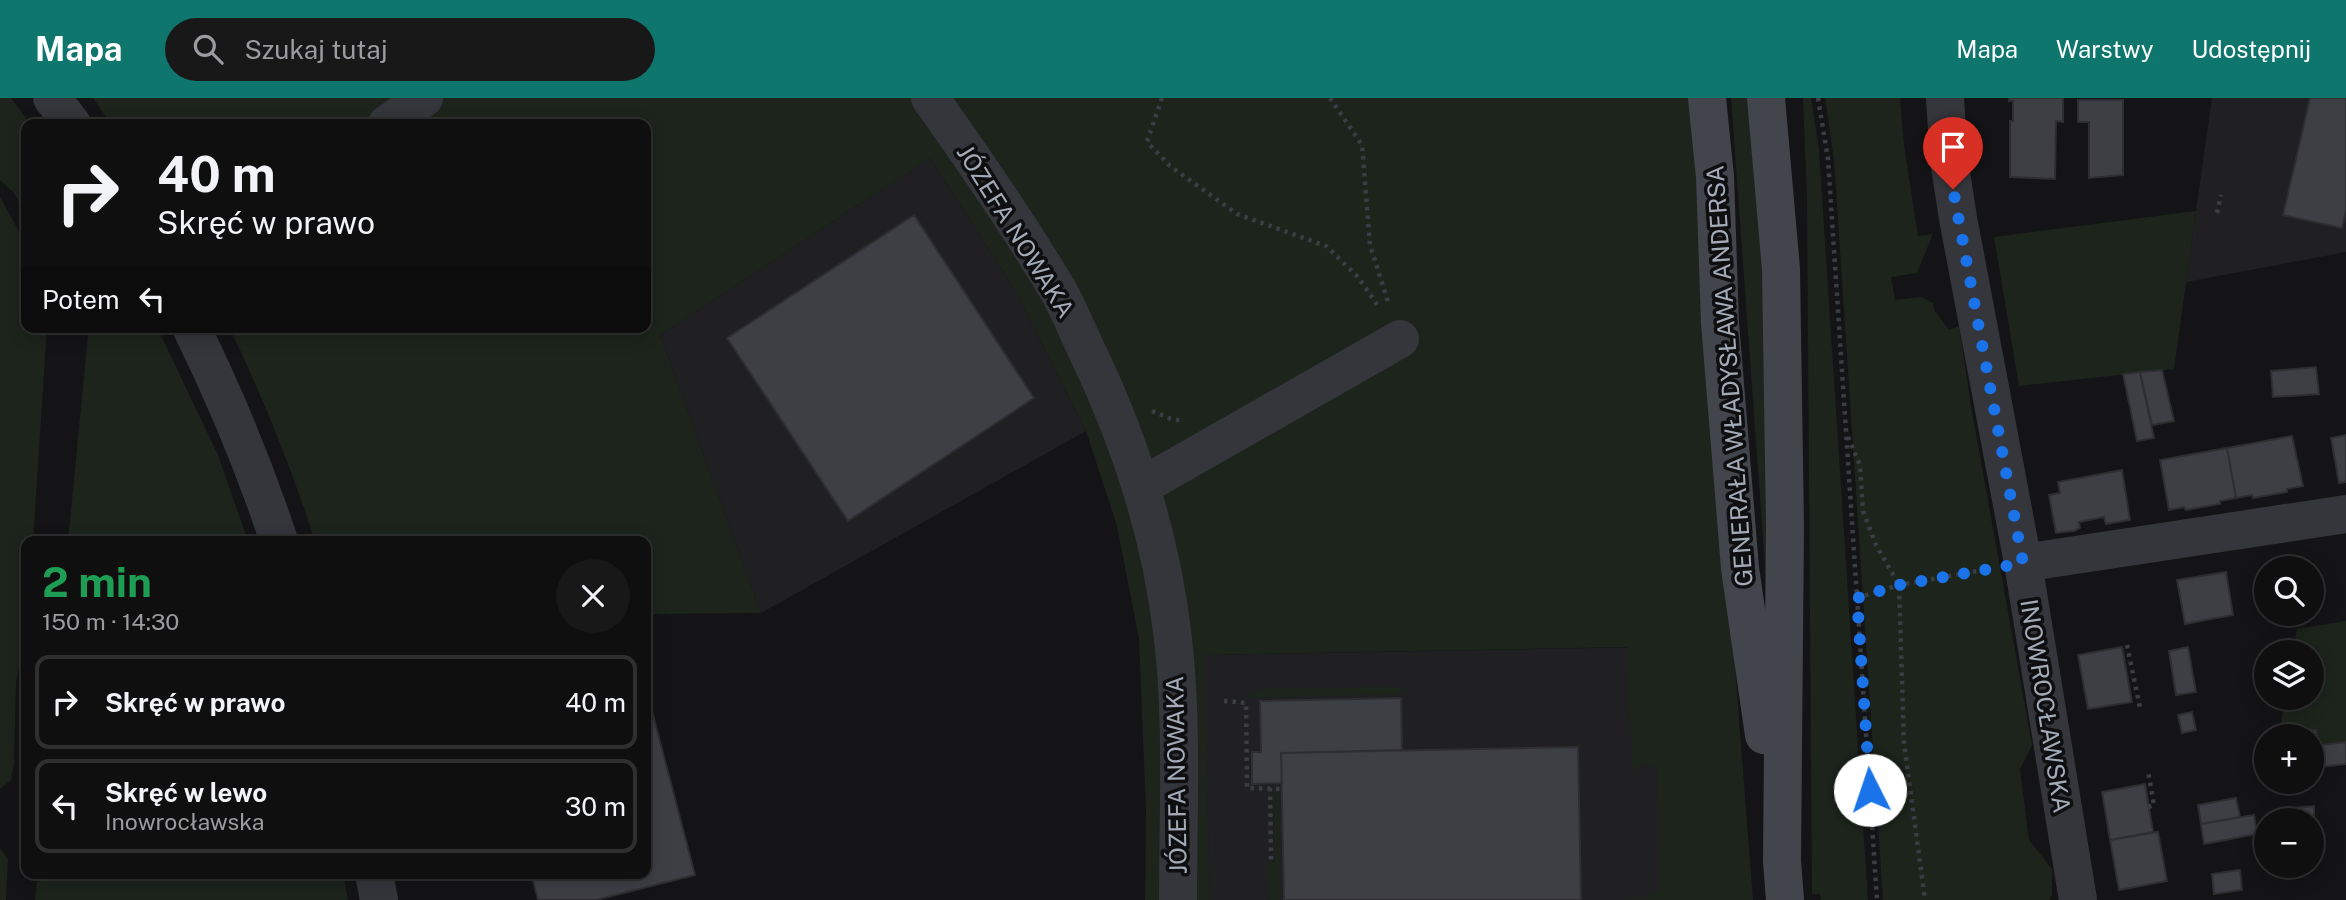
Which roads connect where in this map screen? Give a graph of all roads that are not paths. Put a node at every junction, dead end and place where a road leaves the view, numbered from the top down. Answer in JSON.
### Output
{"nodes":[{"id":1,"x":52,"y":98,"type":"edge"},
{"id":2,"x":424,"y":98,"type":"edge"},
{"id":3,"x":930,"y":98,"type":"edge"},
{"id":4,"x":1707,"y":98,"type":"edge"},
{"id":5,"x":1766,"y":98,"type":"edge"},
{"id":6,"x":1945,"y":98,"type":"edge"},
{"id":7,"x":68,"y":119,"type":"edge"},
{"id":8,"x":394,"y":119,"type":"edge"},
{"id":9,"x":194,"y":333,"type":"edge"},
{"id":10,"x":1400,"y":339,"type":"road end"},
{"id":11,"x":1142,"y":486,"type":"junction"},
{"id":12,"x":2346,"y":514,"type":"edge"},
{"id":13,"x":277,"y":536,"type":"edge"},
{"id":14,"x":2023,"y":563,"type":"junction"},
{"id":15,"x":1782,"y":861,"type":"junction"},
{"id":16,"x":375,"y":879,"type":"edge"},
{"id":17,"x":379,"y":900,"type":"edge"},
{"id":18,"x":1178,"y":900,"type":"edge"},
{"id":19,"x":1785,"y":900,"type":"edge"},
{"id":20,"x":2078,"y":900,"type":"edge"}],
"edges":[{"from":1,"to":7,"type":"street"},
{"from":2,"to":8,"type":"street"},
{"from":3,"to":11,"type":"street","name":"JÓZEFA NOWAKA"},
{"from":4,"to":15,"type":"main road","name":"GENERAŁA WŁADYSŁAWA ANDERSA"},
{"from":5,"to":15,"type":"main road","name":"GENERAŁA WŁADYSŁAWA ANDERSA"},
{"from":6,"to":14,"type":"street","name":"INOWROCŁAWSKA"},
{"from":9,"to":13,"type":"street"},
{"from":10,"to":11,"type":"street"},
{"from":11,"to":18,"type":"street","name":"JÓZEFA NOWAKA"},
{"from":12,"to":14,"type":"street"},
{"from":14,"to":20,"type":"street","name":"INOWROCŁAWSKA"},
{"from":15,"to":19,"type":"main road","name":"GENERAŁA WŁADYSŁAWA ANDERSA"},
{"from":16,"to":17,"type":"street"}]}
